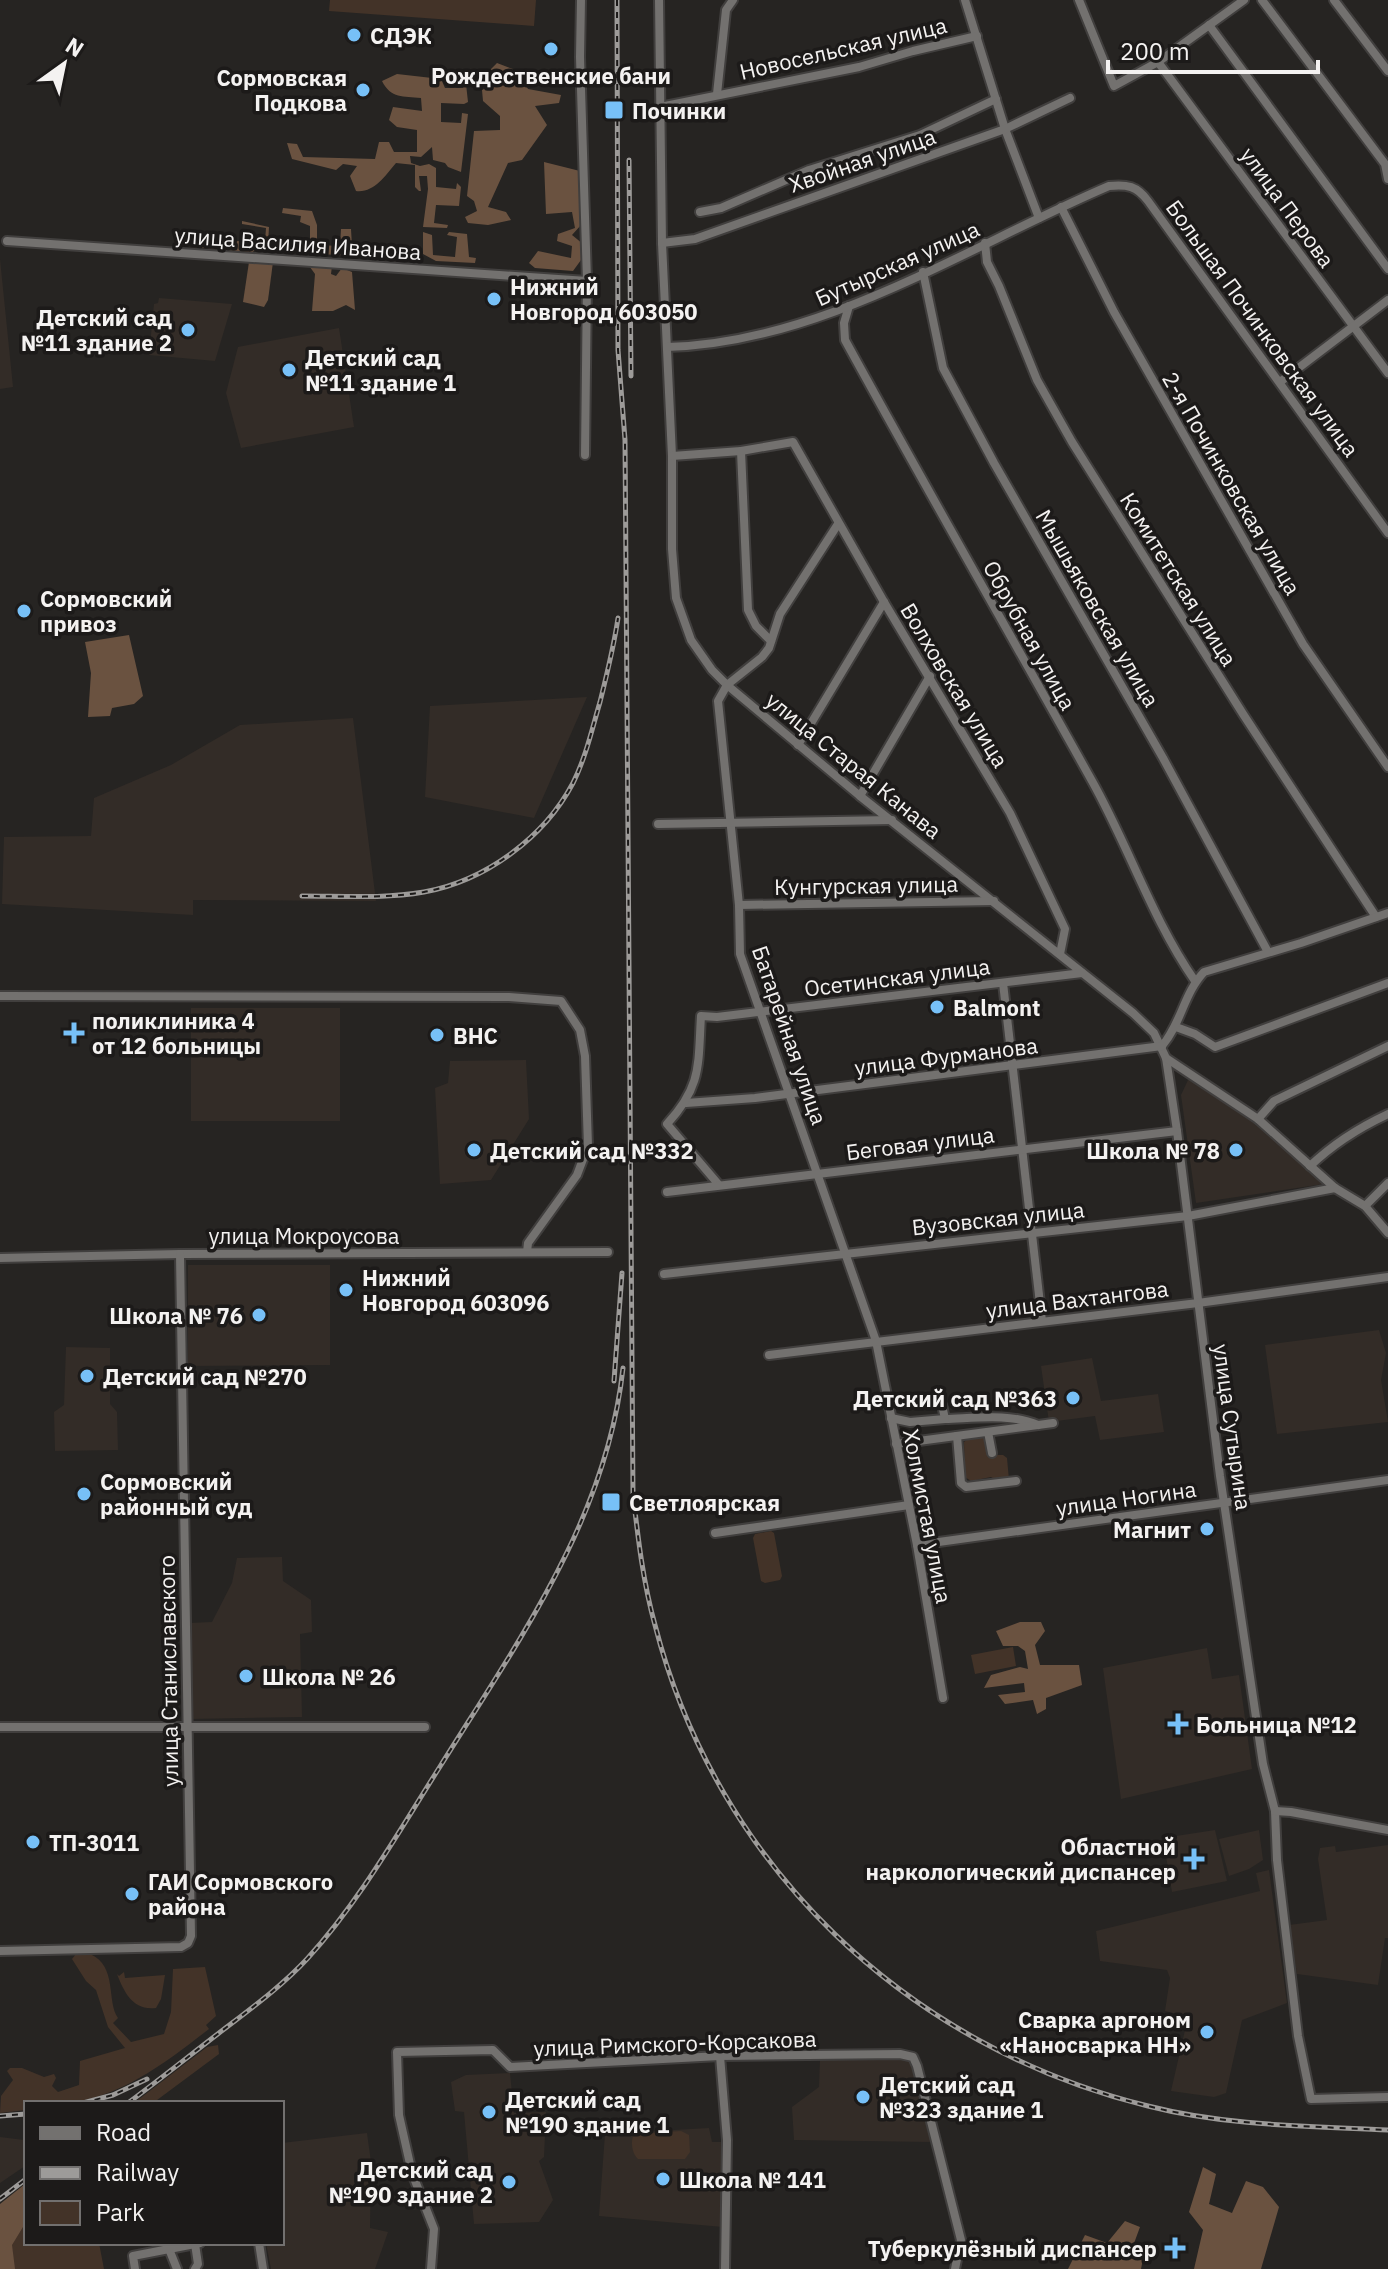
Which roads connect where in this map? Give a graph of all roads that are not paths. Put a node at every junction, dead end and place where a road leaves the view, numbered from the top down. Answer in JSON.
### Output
{"nodes":[{"id":1,"x":581,"y":0,"type":"edge"},
{"id":2,"x":659,"y":0,"type":"edge"},
{"id":3,"x":733,"y":0,"type":"edge"},
{"id":4,"x":965,"y":0,"type":"edge"},
{"id":5,"x":1079,"y":0,"type":"edge"},
{"id":6,"x":1244,"y":0,"type":"edge"},
{"id":7,"x":1262,"y":0,"type":"edge"},
{"id":8,"x":1334,"y":0,"type":"edge"},
{"id":9,"x":1209,"y":25,"type":"junction"},
{"id":10,"x":977,"y":36,"type":"junction"},
{"id":11,"x":1158,"y":62,"type":"junction"},
{"id":12,"x":1388,"y":71,"type":"edge"},
{"id":13,"x":717,"y":94,"type":"junction"},
{"id":14,"x":1070,"y":98,"type":"dead end"},
{"id":15,"x":996,"y":99,"type":"junction"},
{"id":16,"x":660,"y":107,"type":"junction"},
{"id":17,"x":1005,"y":129,"type":"junction"},
{"id":18,"x":1388,"y":179,"type":"edge"},
{"id":19,"x":1132,"y":186,"type":"joint"},
{"id":20,"x":1061,"y":207,"type":"junction"},
{"id":21,"x":700,"y":212,"type":"dead end"},
{"id":22,"x":1039,"y":218,"type":"junction"},
{"id":23,"x":7,"y":241,"type":"dead end"},
{"id":24,"x":662,"y":243,"type":"junction"},
{"id":25,"x":985,"y":243,"type":"junction"},
{"id":26,"x":1388,"y":269,"type":"edge"},
{"id":27,"x":923,"y":272,"type":"junction"},
{"id":28,"x":587,"y":281,"type":"junction"},
{"id":29,"x":1388,"y":300,"type":"edge"},
{"id":30,"x":849,"y":306,"type":"junction"},
{"id":31,"x":1352,"y":325,"type":"junction"},
{"id":32,"x":667,"y":347,"type":"junction"},
{"id":33,"x":1388,"y":373,"type":"edge"},
{"id":34,"x":1280,"y":382,"type":"junction"},
{"id":35,"x":741,"y":451,"type":"junction"},
{"id":36,"x":585,"y":455,"type":"dead end"},
{"id":37,"x":672,"y":456,"type":"junction"},
{"id":38,"x":838,"y":524,"type":"junction"},
{"id":39,"x":1388,"y":533,"type":"edge"},
{"id":40,"x":831,"y":537,"type":"junction"},
{"id":41,"x":848,"y":539,"type":"junction"},
{"id":42,"x":884,"y":602,"type":"junction"},
{"id":43,"x":771,"y":641,"type":"junction"},
{"id":44,"x":930,"y":676,"type":"junction"},
{"id":45,"x":727,"y":685,"type":"junction"},
{"id":46,"x":798,"y":745,"type":"junction"},
{"id":47,"x":1388,"y":767,"type":"edge"},
{"id":48,"x":860,"y":796,"type":"junction"},
{"id":49,"x":892,"y":820,"type":"junction"},
{"id":50,"x":658,"y":824,"type":"dead end"},
{"id":51,"x":729,"y":825,"type":"junction"},
{"id":52,"x":994,"y":901,"type":"junction"},
{"id":53,"x":739,"y":905,"type":"junction"},
{"id":54,"x":1388,"y":913,"type":"edge"},
{"id":55,"x":1376,"y":917,"type":"junction"},
{"id":56,"x":1268,"y":952,"type":"junction"},
{"id":57,"x":1060,"y":954,"type":"junction"},
{"id":58,"x":1082,"y":973,"type":"junction"},
{"id":59,"x":1195,"y":981,"type":"junction"},
{"id":60,"x":1003,"y":983,"type":"junction"},
{"id":61,"x":1388,"y":983,"type":"edge"},
{"id":62,"x":0,"y":996,"type":"edge"},
{"id":63,"x":761,"y":1011,"type":"junction"},
{"id":64,"x":1176,"y":1027,"type":"junction"},
{"id":65,"x":1162,"y":1046,"type":"junction"},
{"id":66,"x":1388,"y":1046,"type":"edge"},
{"id":67,"x":1166,"y":1058,"type":"junction"},
{"id":68,"x":1014,"y":1066,"type":"junction"},
{"id":69,"x":790,"y":1093,"type":"junction"},
{"id":70,"x":686,"y":1103,"type":"junction"},
{"id":71,"x":1388,"y":1114,"type":"edge"},
{"id":72,"x":1258,"y":1119,"type":"junction"},
{"id":73,"x":1177,"y":1131,"type":"junction"},
{"id":74,"x":1021,"y":1149,"type":"junction"},
{"id":75,"x":1310,"y":1166,"type":"junction"},
{"id":76,"x":819,"y":1174,"type":"junction"},
{"id":77,"x":1388,"y":1183,"type":"edge"},
{"id":78,"x":719,"y":1185,"type":"junction"},
{"id":79,"x":1335,"y":1188,"type":"junction"},
{"id":80,"x":667,"y":1192,"type":"dead end"},
{"id":81,"x":1365,"y":1206,"type":"junction"},
{"id":82,"x":1188,"y":1216,"type":"junction"},
{"id":83,"x":1030,"y":1233,"type":"junction"},
{"id":84,"x":1388,"y":1233,"type":"edge"},
{"id":85,"x":527,"y":1252,"type":"junction"},
{"id":86,"x":608,"y":1252,"type":"dead end"},
{"id":87,"x":847,"y":1253,"type":"junction"},
{"id":88,"x":180,"y":1254,"type":"junction"},
{"id":89,"x":0,"y":1258,"type":"edge"},
{"id":90,"x":664,"y":1274,"type":"dead end"},
{"id":91,"x":1388,"y":1277,"type":"edge"},
{"id":92,"x":1198,"y":1303,"type":"junction"},
{"id":93,"x":1042,"y":1321,"type":"junction"},
{"id":94,"x":876,"y":1341,"type":"junction"},
{"id":95,"x":769,"y":1355,"type":"dead end"},
{"id":96,"x":942,"y":1405,"type":"dead end"},
{"id":97,"x":891,"y":1418,"type":"junction"},
{"id":98,"x":945,"y":1419,"type":"junction"},
{"id":99,"x":1053,"y":1423,"type":"dead end"},
{"id":100,"x":1039,"y":1425,"type":"junction"},
{"id":101,"x":988,"y":1432,"type":"junction"},
{"id":102,"x":957,"y":1436,"type":"junction"},
{"id":103,"x":896,"y":1444,"type":"junction"},
{"id":104,"x":992,"y":1453,"type":"dead end"},
{"id":105,"x":1388,"y":1480,"type":"edge"},
{"id":106,"x":1016,"y":1481,"type":"dead end"},
{"id":107,"x":1225,"y":1502,"type":"junction"},
{"id":108,"x":909,"y":1505,"type":"junction"},
{"id":109,"x":715,"y":1533,"type":"dead end"},
{"id":110,"x":917,"y":1545,"type":"junction"},
{"id":111,"x":943,"y":1698,"type":"dead end"},
{"id":112,"x":0,"y":1727,"type":"edge"},
{"id":113,"x":187,"y":1727,"type":"junction"},
{"id":114,"x":425,"y":1727,"type":"dead end"},
{"id":115,"x":1275,"y":1811,"type":"junction"},
{"id":116,"x":1388,"y":1830,"type":"edge"},
{"id":117,"x":0,"y":1951,"type":"edge"},
{"id":118,"x":720,"y":2056,"type":"junction"},
{"id":119,"x":1388,"y":2097,"type":"edge"},
{"id":120,"x":143,"y":2245,"type":"edge"},
{"id":121,"x":192,"y":2245,"type":"edge"},
{"id":122,"x":198,"y":2245,"type":"edge"},
{"id":123,"x":259,"y":2245,"type":"edge"},
{"id":124,"x":169,"y":2249,"type":"junction"},
{"id":125,"x":146,"y":2254,"type":"junction"},
{"id":126,"x":135,"y":2269,"type":"edge"},
{"id":127,"x":177,"y":2269,"type":"edge"},
{"id":128,"x":195,"y":2269,"type":"edge"},
{"id":129,"x":263,"y":2269,"type":"edge"},
{"id":130,"x":431,"y":2269,"type":"edge"},
{"id":131,"x":725,"y":2269,"type":"edge"},
{"id":132,"x":955,"y":2269,"type":"edge"}],
"edges":[{"from":1,"to":28,"type":"street"},
{"from":2,"to":16,"type":"street","name":"улица Старая Канава"},
{"from":3,"to":13,"type":"street","name":"Новосельская улица"},
{"from":4,"to":10,"type":"street"},
{"from":5,"to":11,"type":"street"},
{"from":6,"to":9,"type":"street"},
{"from":7,"to":18,"type":"street"},
{"from":8,"to":12,"type":"street"},
{"from":9,"to":11,"type":"street"},
{"from":9,"to":26,"type":"street"},
{"from":10,"to":13,"type":"street","name":"Новосельская улица"},
{"from":10,"to":15,"type":"street"},
{"from":11,"to":31,"type":"street","name":"улица Перова"},
{"from":13,"to":16,"type":"street","name":"Новосельская улица"},
{"from":14,"to":17,"type":"street","name":"Хвойная улица"},
{"from":15,"to":17,"type":"street"},
{"from":15,"to":21,"type":"street","name":"Хвойная улица"},
{"from":16,"to":24,"type":"street","name":"улица Старая Канава"},
{"from":17,"to":22,"type":"street"},
{"from":17,"to":24,"type":"street","name":"Хвойная улица"},
{"from":19,"to":20,"type":"street","name":"Бутырская улица"},
{"from":19,"to":34,"type":"street","name":"Большая Починковская улица"},
{"from":20,"to":22,"type":"street","name":"Бутырская улица"},
{"from":20,"to":47,"type":"street","name":"2-я Починковская улица"},
{"from":22,"to":25,"type":"street","name":"Бутырская улица"},
{"from":23,"to":28,"type":"street","name":"улица Василия Иванова"},
{"from":24,"to":32,"type":"street","name":"улица Старая Канава"},
{"from":25,"to":27,"type":"street","name":"Бутырская улица"},
{"from":25,"to":55,"type":"street","name":"Комитетская улица"},
{"from":27,"to":30,"type":"street","name":"Бутырская улица"},
{"from":27,"to":56,"type":"street","name":"Мышьяковская улица"},
{"from":28,"to":36,"type":"street"},
{"from":29,"to":31,"type":"street"},
{"from":30,"to":32,"type":"street","name":"Бутырская улица"},
{"from":30,"to":59,"type":"street","name":"Обрубная улица"},
{"from":31,"to":33,"type":"street","name":"улица Перова"},
{"from":31,"to":34,"type":"street"},
{"from":32,"to":37,"type":"street","name":"улица Старая Канава"},
{"from":34,"to":39,"type":"street","name":"Большая Починковская улица"},
{"from":35,"to":37,"type":"street"},
{"from":35,"to":38,"type":"street","name":"Волховская улица"},
{"from":35,"to":43,"type":"street"},
{"from":37,"to":45,"type":"street","name":"улица Старая Канава"},
{"from":38,"to":40,"type":"street"},
{"from":38,"to":41,"type":"street","name":"Волховская улица"},
{"from":40,"to":41,"type":"street"},
{"from":40,"to":43,"type":"street"},
{"from":41,"to":42,"type":"street","name":"Волховская улица"},
{"from":42,"to":44,"type":"street","name":"Волховская улица"},
{"from":42,"to":46,"type":"street"},
{"from":43,"to":45,"type":"street"},
{"from":44,"to":48,"type":"street"},
{"from":44,"to":57,"type":"street","name":"Волховская улица"},
{"from":45,"to":46,"type":"street","name":"улица Старая Канава"},
{"from":45,"to":51,"type":"street","name":"Батарейная улица"},
{"from":46,"to":48,"type":"street","name":"улица Старая Канава"},
{"from":48,"to":49,"type":"street","name":"улица Старая Канава"},
{"from":49,"to":51,"type":"street"},
{"from":49,"to":52,"type":"street","name":"улица Старая Канава"},
{"from":50,"to":51,"type":"street"},
{"from":51,"to":53,"type":"street","name":"Батарейная улица"},
{"from":52,"to":53,"type":"street","name":"Кунгурская улица"},
{"from":52,"to":57,"type":"street","name":"улица Старая Канава"},
{"from":53,"to":63,"type":"street","name":"Батарейная улица"},
{"from":54,"to":55,"type":"street"},
{"from":55,"to":56,"type":"street"},
{"from":56,"to":59,"type":"street"},
{"from":57,"to":58,"type":"street","name":"улица Старая Канава"},
{"from":58,"to":60,"type":"street","name":"Осетинская улица"},
{"from":58,"to":65,"type":"street","name":"улица Старая Канава"},
{"from":59,"to":64,"type":"street"},
{"from":60,"to":63,"type":"street","name":"Осетинская улица"},
{"from":60,"to":68,"type":"street"},
{"from":61,"to":64,"type":"street"},
{"from":62,"to":85,"type":"street"},
{"from":63,"to":69,"type":"street","name":"Батарейная улица"},
{"from":63,"to":70,"type":"street","name":"Осетинская улица"},
{"from":64,"to":65,"type":"street"},
{"from":65,"to":67,"type":"street","name":"улица Сутырина"},
{"from":65,"to":68,"type":"street","name":"улица Фурманова"},
{"from":66,"to":72,"type":"street"},
{"from":67,"to":72,"type":"street"},
{"from":67,"to":73,"type":"street","name":"улица Сутырина"},
{"from":68,"to":69,"type":"street","name":"улица Фурманова"},
{"from":68,"to":74,"type":"street"},
{"from":69,"to":70,"type":"street","name":"улица Фурманова"},
{"from":69,"to":76,"type":"street","name":"Батарейная улица"},
{"from":70,"to":78,"type":"street"},
{"from":71,"to":75,"type":"street"},
{"from":72,"to":75,"type":"street"},
{"from":73,"to":74,"type":"street","name":"Беговая улица"},
{"from":73,"to":82,"type":"street","name":"улица Сутырина"},
{"from":74,"to":76,"type":"street","name":"Беговая улица"},
{"from":74,"to":83,"type":"street"},
{"from":75,"to":79,"type":"street"},
{"from":76,"to":78,"type":"street","name":"Беговая улица"},
{"from":76,"to":87,"type":"street","name":"Батарейная улица"},
{"from":77,"to":81,"type":"street"},
{"from":78,"to":80,"type":"street","name":"Беговая улица"},
{"from":79,"to":81,"type":"street"},
{"from":79,"to":82,"type":"street","name":"Вузовская улица"},
{"from":81,"to":84,"type":"street"},
{"from":82,"to":83,"type":"street","name":"Вузовская улица"},
{"from":82,"to":92,"type":"street","name":"улица Сутырина"},
{"from":83,"to":87,"type":"street","name":"Вузовская улица"},
{"from":83,"to":93,"type":"street"},
{"from":85,"to":86,"type":"street","name":"улица Мокроусова"},
{"from":85,"to":88,"type":"street","name":"улица Мокроусова"},
{"from":87,"to":90,"type":"street","name":"Вузовская улица"},
{"from":87,"to":94,"type":"street","name":"Батарейная улица"},
{"from":88,"to":89,"type":"street","name":"улица Мокроусова"},
{"from":88,"to":113,"type":"street","name":"улица Станиславского"},
{"from":91,"to":92,"type":"street","name":"улица Вахтангова"},
{"from":92,"to":93,"type":"street","name":"улица Вахтангова"},
{"from":92,"to":107,"type":"street","name":"улица Сутырина"},
{"from":93,"to":94,"type":"street","name":"улица Вахтангова"},
{"from":94,"to":95,"type":"street","name":"улица Вахтангова"},
{"from":94,"to":97,"type":"street","name":"Холмистая улица"},
{"from":96,"to":98,"type":"street"},
{"from":97,"to":98,"type":"street"},
{"from":97,"to":103,"type":"street","name":"Холмистая улица"},
{"from":98,"to":100,"type":"street"},
{"from":99,"to":100,"type":"street"},
{"from":100,"to":101,"type":"street"},
{"from":101,"to":102,"type":"street"},
{"from":101,"to":104,"type":"street"},
{"from":102,"to":103,"type":"street"},
{"from":102,"to":106,"type":"street"},
{"from":103,"to":108,"type":"street","name":"Холмистая улица"},
{"from":105,"to":107,"type":"street","name":"улица Ногина"},
{"from":107,"to":110,"type":"street","name":"улица Ногина"},
{"from":107,"to":115,"type":"street","name":"улица Сутырина"},
{"from":108,"to":109,"type":"street"},
{"from":108,"to":110,"type":"street","name":"Холмистая улица"},
{"from":110,"to":111,"type":"street","name":"Холмистая улица"},
{"from":112,"to":113,"type":"street"},
{"from":113,"to":114,"type":"street"},
{"from":113,"to":117,"type":"street","name":"улица Станиславского"},
{"from":115,"to":116,"type":"street"},
{"from":115,"to":119,"type":"street","name":"улица Сутырина"},
{"from":118,"to":130,"type":"street","name":"улица Римского-Корсакова"},
{"from":118,"to":131,"type":"street"},
{"from":118,"to":132,"type":"street","name":"улица Римского-Корсакова"},
{"from":120,"to":125,"type":"street"},
{"from":121,"to":124,"type":"street"},
{"from":122,"to":128,"type":"street"},
{"from":123,"to":129,"type":"street"},
{"from":124,"to":125,"type":"street"},
{"from":124,"to":127,"type":"street"},
{"from":125,"to":126,"type":"street"}]}
